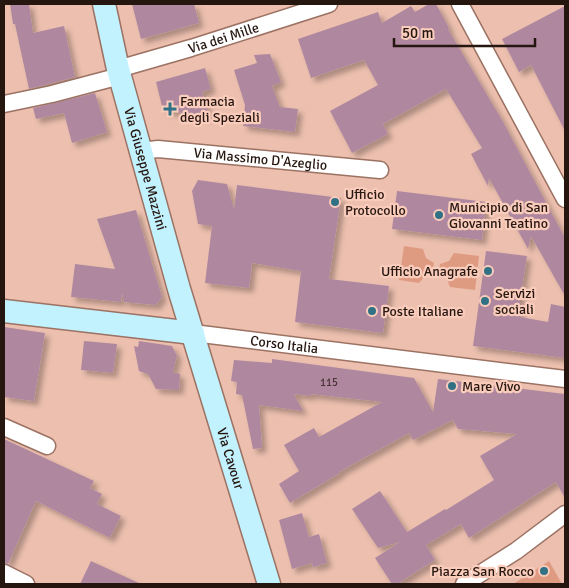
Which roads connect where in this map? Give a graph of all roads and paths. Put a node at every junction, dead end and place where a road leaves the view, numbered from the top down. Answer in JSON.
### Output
{"nodes":[{"id":1,"x":104,"y":4,"type":"edge"},
{"id":2,"x":329,"y":4,"type":"edge"},
{"id":3,"x":460,"y":4,"type":"edge"},
{"id":4,"x":119,"y":73,"type":"junction"},
{"id":5,"x":4,"y":104,"type":"edge"},
{"id":6,"x":141,"y":151,"type":"junction"},
{"id":7,"x":380,"y":170,"type":"dead end"},
{"id":8,"x":565,"y":199,"type":"edge"},
{"id":9,"x":4,"y":312,"type":"edge"},
{"id":10,"x":193,"y":332,"type":"junction"},
{"id":11,"x":565,"y":379,"type":"edge"},
{"id":12,"x":4,"y":427,"type":"edge"},
{"id":13,"x":47,"y":446,"type":"dead end"},
{"id":14,"x":565,"y":514,"type":"edge"},
{"id":15,"x":4,"y":574,"type":"edge"},
{"id":16,"x":26,"y":584,"type":"edge"},
{"id":17,"x":269,"y":584,"type":"edge"},
{"id":18,"x":464,"y":584,"type":"edge"}],
"edges":[{"from":1,"to":4,"type":"street","name":"Via Giuseppe Mazzini"},
{"from":2,"to":4,"type":"street","name":"Via dei Mille"},
{"from":3,"to":8,"type":"street"},
{"from":4,"to":5,"type":"street","name":"Via dei Mille"},
{"from":4,"to":6,"type":"street","name":"Via Giuseppe Mazzini"},
{"from":6,"to":7,"type":"street","name":"Via Massimo D'Azeglio"},
{"from":6,"to":10,"type":"street","name":"Via Giuseppe Mazzini"},
{"from":9,"to":10,"type":"street","name":"Corso Italia"},
{"from":10,"to":11,"type":"street","name":"Corso Italia"},
{"from":10,"to":17,"type":"street","name":"Via Cavour"},
{"from":12,"to":13,"type":"street"},
{"from":14,"to":18,"type":"street"},
{"from":15,"to":16,"type":"street"}]}
